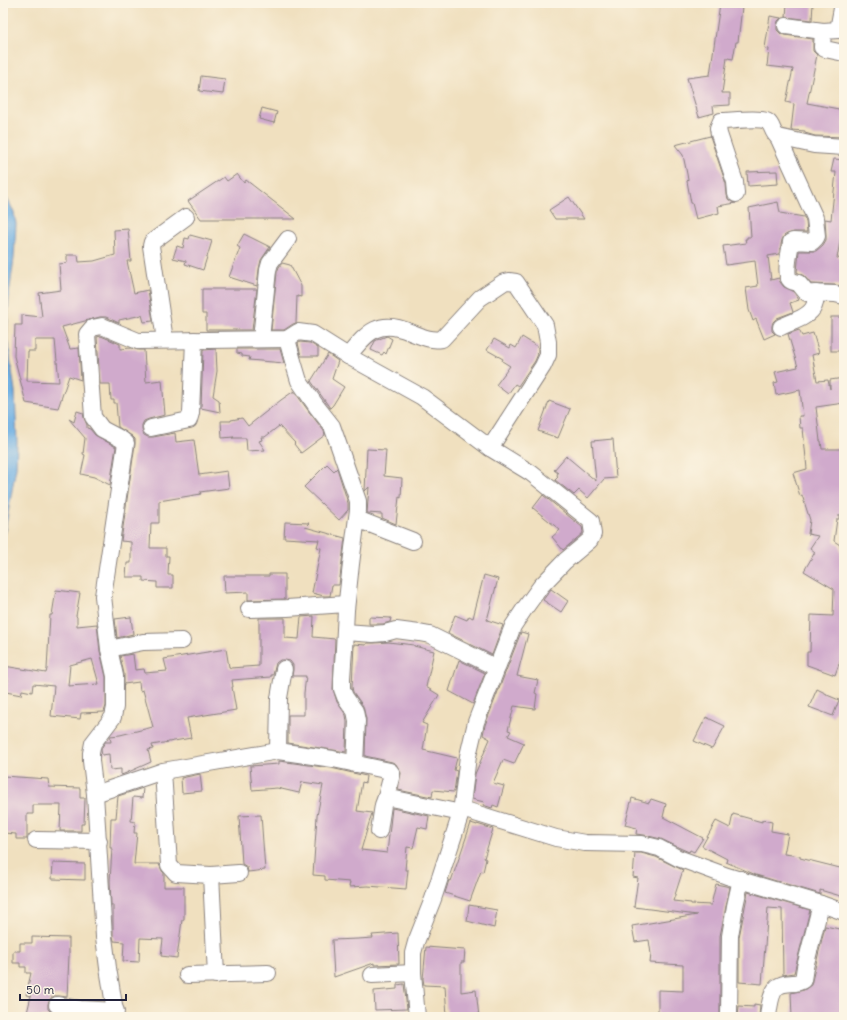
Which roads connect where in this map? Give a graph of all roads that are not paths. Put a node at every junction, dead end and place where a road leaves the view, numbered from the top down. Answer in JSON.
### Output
{"nodes":[{"id":1,"x":844,"y":3,"type":"edge"},
{"id":2,"x":786,"y":26,"type":"dead end"},
{"id":3,"x":823,"y":31,"type":"junction"},
{"id":4,"x":844,"y":53,"type":"edge"},
{"id":5,"x":778,"y":137,"type":"junction"},
{"id":6,"x":844,"y":147,"type":"edge"},
{"id":7,"x":736,"y":194,"type":"dead end"},
{"id":8,"x":186,"y":216,"type":"dead end"},
{"id":9,"x":288,"y":239,"type":"dead end"},
{"id":10,"x":816,"y":293,"type":"junction"},
{"id":11,"x":844,"y":296,"type":"edge"},
{"id":12,"x":781,"y":327,"type":"dead end"},
{"id":13,"x":261,"y":339,"type":"junction"},
{"id":14,"x":287,"y":339,"type":"junction"},
{"id":15,"x":165,"y":340,"type":"junction"},
{"id":16,"x":194,"y":340,"type":"junction"},
{"id":17,"x":348,"y":356,"type":"junction"},
{"id":18,"x":151,"y":428,"type":"dead end"},
{"id":19,"x":490,"y":448,"type":"junction"},
{"id":20,"x":357,"y":518,"type":"junction"},
{"id":21,"x":413,"y":541,"type":"dead end"},
{"id":22,"x":346,"y":604,"type":"junction"},
{"id":23,"x":249,"y":609,"type":"dead end"},
{"id":24,"x":345,"y":632,"type":"junction"},
{"id":25,"x":182,"y":641,"type":"dead end"},
{"id":26,"x":109,"y":649,"type":"junction"},
{"id":27,"x":497,"y":668,"type":"junction"},
{"id":28,"x":284,"y":669,"type":"dead end"},
{"id":29,"x":278,"y":751,"type":"junction"},
{"id":30,"x":355,"y":764,"type":"junction"},
{"id":31,"x":163,"y":771,"type":"junction"},
{"id":32,"x":95,"y":794,"type":"junction"},
{"id":33,"x":386,"y":797,"type":"junction"},
{"id":34,"x":461,"y":811,"type":"junction"},
{"id":35,"x":379,"y":830,"type":"dead end"},
{"id":36,"x":36,"y":840,"type":"dead end"},
{"id":37,"x":99,"y":841,"type":"junction"},
{"id":38,"x":239,"y":873,"type":"dead end"},
{"id":39,"x":211,"y":875,"type":"junction"},
{"id":40,"x":741,"y":879,"type":"junction"},
{"id":41,"x":820,"y":904,"type":"junction"},
{"id":42,"x":844,"y":912,"type":"edge"},
{"id":43,"x":268,"y":973,"type":"dead end"},
{"id":44,"x":413,"y":973,"type":"junction"},
{"id":45,"x":216,"y":975,"type":"junction"},
{"id":46,"x":372,"y":975,"type":"dead end"},
{"id":47,"x":187,"y":976,"type":"dead end"},
{"id":48,"x":56,"y":1005,"type":"dead end"},
{"id":49,"x":116,"y":1014,"type":"edge"},
{"id":50,"x":730,"y":1015,"type":"dead end"},
{"id":51,"x":417,"y":1017,"type":"edge"},
{"id":52,"x":768,"y":1017,"type":"edge"}],
"edges":[{"from":1,"to":3,"type":"street"},
{"from":2,"to":3,"type":"street"},
{"from":3,"to":4,"type":"street"},
{"from":5,"to":6,"type":"street"},
{"from":5,"to":7,"type":"street"},
{"from":5,"to":10,"type":"street"},
{"from":8,"to":15,"type":"street"},
{"from":9,"to":13,"type":"street"},
{"from":10,"to":11,"type":"street"},
{"from":10,"to":12,"type":"street"},
{"from":13,"to":14,"type":"street"},
{"from":13,"to":16,"type":"street"},
{"from":14,"to":17,"type":"street"},
{"from":14,"to":20,"type":"street"},
{"from":15,"to":16,"type":"street"},
{"from":15,"to":26,"type":"street"},
{"from":16,"to":18,"type":"street"},
{"from":17,"to":19,"type":"street"},
{"from":17,"to":19,"type":"street"},
{"from":19,"to":27,"type":"street"},
{"from":20,"to":21,"type":"street"},
{"from":20,"to":22,"type":"street"},
{"from":22,"to":23,"type":"street"},
{"from":22,"to":24,"type":"street"},
{"from":24,"to":27,"type":"street"},
{"from":24,"to":30,"type":"street"},
{"from":25,"to":26,"type":"street"},
{"from":26,"to":32,"type":"street"},
{"from":27,"to":34,"type":"street"},
{"from":28,"to":29,"type":"street"},
{"from":29,"to":30,"type":"street"},
{"from":29,"to":31,"type":"street"},
{"from":30,"to":33,"type":"street"},
{"from":31,"to":32,"type":"street"},
{"from":31,"to":39,"type":"street"},
{"from":32,"to":37,"type":"street"},
{"from":33,"to":34,"type":"street"},
{"from":33,"to":35,"type":"street"},
{"from":34,"to":40,"type":"street"},
{"from":34,"to":44,"type":"street"},
{"from":36,"to":37,"type":"street"},
{"from":37,"to":49,"type":"street"},
{"from":38,"to":39,"type":"street"},
{"from":39,"to":45,"type":"street"},
{"from":40,"to":41,"type":"street"},
{"from":40,"to":50,"type":"street"},
{"from":41,"to":42,"type":"street"},
{"from":41,"to":52,"type":"street"},
{"from":43,"to":45,"type":"street"},
{"from":44,"to":46,"type":"street"},
{"from":44,"to":51,"type":"street"},
{"from":45,"to":47,"type":"street"},
{"from":48,"to":49,"type":"street"}]}
